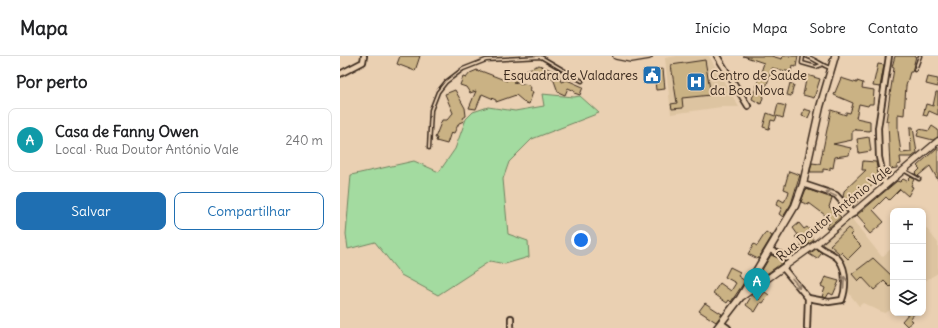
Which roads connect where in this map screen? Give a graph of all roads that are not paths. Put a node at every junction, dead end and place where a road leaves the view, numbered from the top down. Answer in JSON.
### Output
{"nodes":[{"id":1,"x":364,"y":56,"type":"edge"},
{"id":2,"x":616,"y":56,"type":"edge"},
{"id":3,"x":649,"y":56,"type":"edge"},
{"id":4,"x":717,"y":56,"type":"edge"},
{"id":5,"x":804,"y":56,"type":"edge"},
{"id":6,"x":835,"y":56,"type":"edge"},
{"id":7,"x":889,"y":56,"type":"edge"},
{"id":8,"x":920,"y":56,"type":"edge"},
{"id":9,"x":541,"y":57,"type":"edge"},
{"id":10,"x":821,"y":65,"type":"junction"},
{"id":11,"x":832,"y":69,"type":"junction"},
{"id":12,"x":915,"y":70,"type":"dead end"},
{"id":13,"x":340,"y":74,"type":"edge"},
{"id":14,"x":582,"y":81,"type":"dead end"},
{"id":15,"x":748,"y":106,"type":"dead end"},
{"id":16,"x":938,"y":141,"type":"edge"},
{"id":17,"x":429,"y":148,"type":"dead end"},
{"id":18,"x":904,"y":170,"type":"junction"},
{"id":19,"x":919,"y":179,"type":"dead end"},
{"id":20,"x":803,"y":184,"type":"junction"},
{"id":21,"x":885,"y":185,"type":"junction"},
{"id":22,"x":853,"y":214,"type":"junction"},
{"id":23,"x":816,"y":244,"type":"junction"},
{"id":24,"x":770,"y":250,"type":"junction"},
{"id":25,"x":793,"y":260,"type":"junction"},
{"id":26,"x":783,"y":268,"type":"junction"},
{"id":27,"x":740,"y":298,"type":"junction"},
{"id":28,"x":808,"y":298,"type":"junction"},
{"id":29,"x":511,"y":318,"type":"dead end"},
{"id":30,"x":719,"y":325,"type":"edge"},
{"id":31,"x":511,"y":328,"type":"edge"},
{"id":32,"x":728,"y":328,"type":"edge"},
{"id":33,"x":807,"y":328,"type":"edge"}],
"edges":[{"from":1,"to":13,"type":"street"},
{"from":2,"to":3,"type":"street"},
{"from":4,"to":15,"type":"street"},
{"from":5,"to":10,"type":"lane"},
{"from":5,"to":10,"type":"lane"},
{"from":6,"to":11,"type":"main road"},
{"from":7,"to":21,"type":"street"},
{"from":8,"to":12,"type":"lane"},
{"from":9,"to":14,"type":"lane"},
{"from":9,"to":17,"type":"lane"},
{"from":10,"to":11,"type":"lane"},
{"from":11,"to":20,"type":"main road"},
{"from":16,"to":18,"type":"street","name":"Rua Doutor António Vale"},
{"from":18,"to":19,"type":"lane"},
{"from":18,"to":21,"type":"street","name":"Rua Doutor António Vale"},
{"from":22,"to":20,"type":"street","one_way":true},
{"from":20,"to":24,"type":"main road"},
{"from":21,"to":22,"type":"street","name":"Rua Doutor António Vale"},
{"from":22,"to":23,"type":"street","name":"Rua Doutor António Vale"},
{"from":23,"to":25,"type":"street","name":"Rua Doutor António Vale"},
{"from":28,"to":23,"type":"street","one_way":true},
{"from":24,"to":25,"type":"street"},
{"from":24,"to":27,"type":"main road"},
{"from":25,"to":26,"type":"street","name":"Rua Doutor António Vale"},
{"from":26,"to":27,"type":"street","name":"Rua Doutor António Vale"},
{"from":26,"to":28,"type":"street","one_way":true},
{"from":27,"to":30,"type":"main road"},
{"from":28,"to":33,"type":"street"},
{"from":29,"to":31,"type":"street"},
{"from":30,"to":32,"type":"street"}]}
